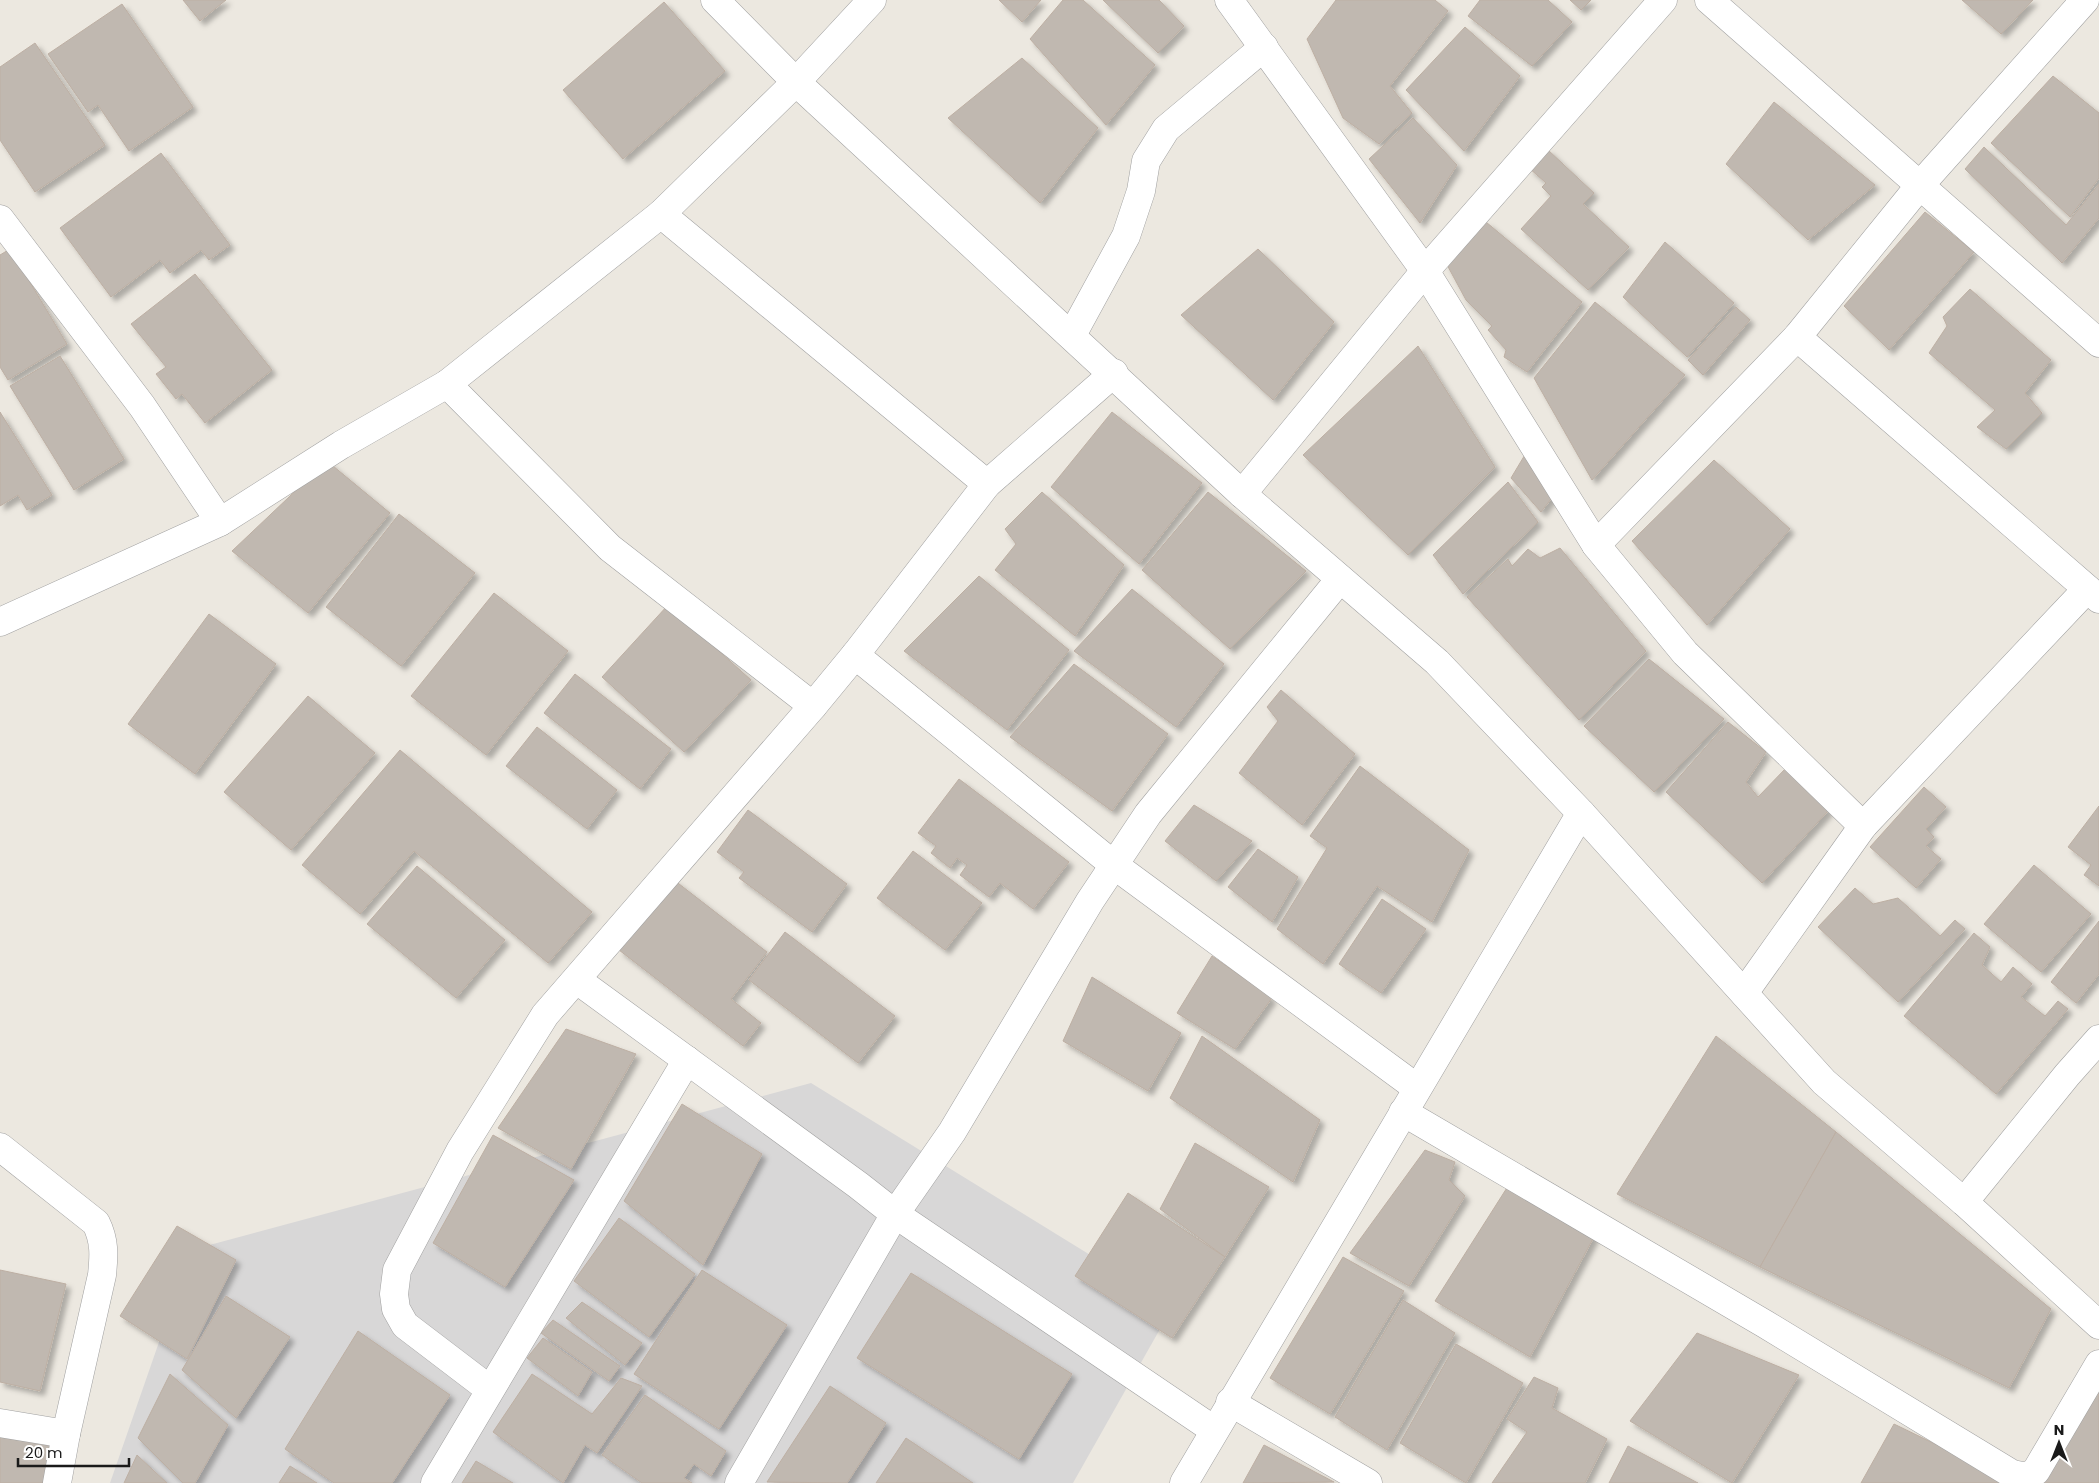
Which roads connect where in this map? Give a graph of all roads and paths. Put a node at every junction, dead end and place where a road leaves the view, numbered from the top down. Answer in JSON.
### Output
{"nodes":[{"id":1,"x":715,"y":0,"type":"edge"},
{"id":2,"x":872,"y":0,"type":"edge"},
{"id":3,"x":1229,"y":0,"type":"edge"},
{"id":4,"x":1663,"y":0,"type":"edge"},
{"id":5,"x":1709,"y":0,"type":"edge"},
{"id":6,"x":2085,"y":0,"type":"edge"},
{"id":7,"x":1264,"y":46,"type":"junction"},
{"id":8,"x":796,"y":82,"type":"junction"},
{"id":9,"x":1920,"y":184,"type":"junction"},
{"id":10,"x":661,"y":214,"type":"junction"},
{"id":11,"x":0,"y":219,"type":"edge"},
{"id":12,"x":1425,"y":271,"type":"junction"},
{"id":13,"x":1072,"y":335,"type":"junction"},
{"id":14,"x":1797,"y":337,"type":"junction"},
{"id":15,"x":2099,"y":343,"type":"edge"},
{"id":16,"x":1114,"y":373,"type":"junction"},
{"id":17,"x":447,"y":384,"type":"junction"},
{"id":18,"x":987,"y":484,"type":"junction"},
{"id":19,"x":1242,"y":494,"type":"junction"},
{"id":20,"x":220,"y":522,"type":"junction"},
{"id":21,"x":1596,"y":545,"type":"junction"},
{"id":22,"x":1340,"y":579,"type":"junction"},
{"id":23,"x":2093,"y":594,"type":"edge"},
{"id":24,"x":0,"y":622,"type":"edge"},
{"id":25,"x":855,"y":655,"type":"junction"},
{"id":26,"x":813,"y":706,"type":"junction"},
{"id":27,"x":1581,"y":813,"type":"junction"},
{"id":28,"x":1863,"y":826,"type":"junction"},
{"id":29,"x":1114,"y":865,"type":"junction"},
{"id":30,"x":577,"y":980,"type":"junction"},
{"id":31,"x":1744,"y":993,"type":"junction"},
{"id":32,"x":2099,"y":1039,"type":"edge"},
{"id":33,"x":687,"y":1060,"type":"junction"},
{"id":34,"x":1417,"y":1088,"type":"junction"},
{"id":35,"x":1403,"y":1112,"type":"junction"},
{"id":36,"x":0,"y":1148,"type":"edge"},
{"id":37,"x":1964,"y":1202,"type":"junction"},
{"id":38,"x":895,"y":1214,"type":"junction"},
{"id":39,"x":2099,"y":1325,"type":"edge"},
{"id":40,"x":2099,"y":1364,"type":"edge"},
{"id":41,"x":489,"y":1389,"type":"junction"},
{"id":42,"x":1230,"y":1402,"type":"junction"},
{"id":43,"x":0,"y":1423,"type":"edge"},
{"id":44,"x":1214,"y":1430,"type":"junction"},
{"id":45,"x":66,"y":1434,"type":"junction"},
{"id":46,"x":2025,"y":1480,"type":"edge"},
{"id":47,"x":58,"y":1483,"type":"edge"},
{"id":48,"x":435,"y":1483,"type":"edge"},
{"id":49,"x":739,"y":1483,"type":"edge"},
{"id":50,"x":1184,"y":1483,"type":"edge"},
{"id":51,"x":1368,"y":1483,"type":"edge"}],
"edges":[{"from":1,"to":8,"type":"street"},
{"from":2,"to":8,"type":"street"},
{"from":3,"to":7,"type":"street"},
{"from":4,"to":12,"type":"street"},
{"from":5,"to":9,"type":"street"},
{"from":6,"to":9,"type":"street"},
{"from":7,"to":12,"type":"street"},
{"from":7,"to":13,"type":"street"},
{"from":8,"to":10,"type":"street"},
{"from":8,"to":13,"type":"street"},
{"from":9,"to":14,"type":"street"},
{"from":9,"to":15,"type":"street"},
{"from":10,"to":17,"type":"street"},
{"from":10,"to":18,"type":"street"},
{"from":11,"to":20,"type":"street"},
{"from":12,"to":19,"type":"street"},
{"from":12,"to":21,"type":"street"},
{"from":13,"to":16,"type":"street"},
{"from":14,"to":21,"type":"street"},
{"from":14,"to":23,"type":"street"},
{"from":16,"to":18,"type":"street"},
{"from":16,"to":19,"type":"street"},
{"from":17,"to":20,"type":"street"},
{"from":17,"to":26,"type":"street"},
{"from":18,"to":25,"type":"street"},
{"from":19,"to":22,"type":"street"},
{"from":20,"to":24,"type":"street"},
{"from":21,"to":28,"type":"street"},
{"from":22,"to":27,"type":"street"},
{"from":22,"to":29,"type":"street"},
{"from":23,"to":28,"type":"street"},
{"from":25,"to":26,"type":"street"},
{"from":25,"to":29,"type":"street"},
{"from":26,"to":30,"type":"street"},
{"from":27,"to":31,"type":"street"},
{"from":27,"to":34,"type":"street"},
{"from":28,"to":31,"type":"street"},
{"from":29,"to":34,"type":"street"},
{"from":29,"to":38,"type":"street"},
{"from":30,"to":33,"type":"street"},
{"from":30,"to":41,"type":"street"},
{"from":31,"to":37,"type":"street"},
{"from":32,"to":37,"type":"street"},
{"from":33,"to":38,"type":"street"},
{"from":33,"to":41,"type":"street"},
{"from":34,"to":35,"type":"street"},
{"from":35,"to":42,"type":"street"},
{"from":35,"to":46,"type":"street"},
{"from":36,"to":45,"type":"street"},
{"from":37,"to":39,"type":"street"},
{"from":38,"to":44,"type":"street"},
{"from":38,"to":49,"type":"street"},
{"from":40,"to":46,"type":"street"},
{"from":41,"to":48,"type":"street"},
{"from":42,"to":44,"type":"street"},
{"from":42,"to":51,"type":"street"},
{"from":43,"to":45,"type":"street"},
{"from":44,"to":50,"type":"street"},
{"from":45,"to":47,"type":"street"}]}
